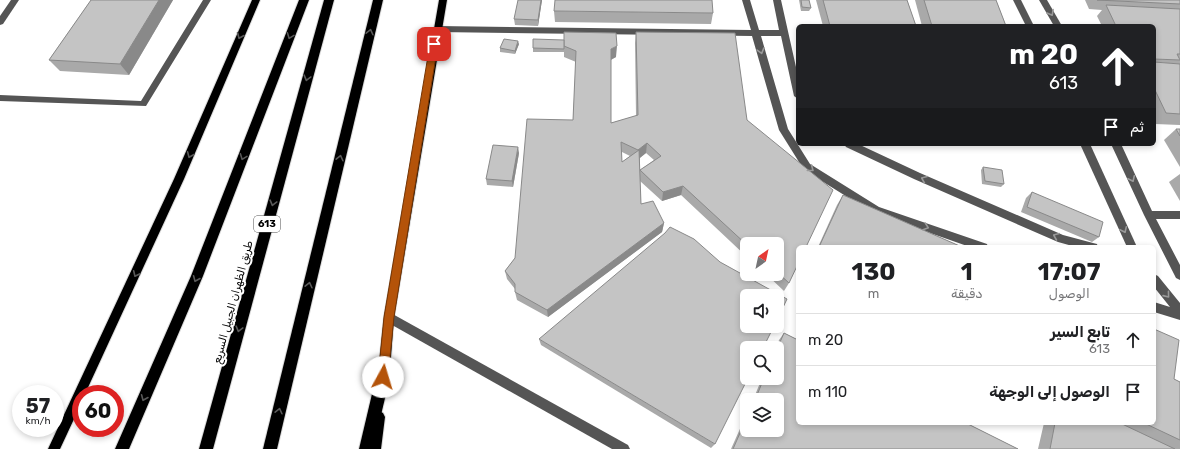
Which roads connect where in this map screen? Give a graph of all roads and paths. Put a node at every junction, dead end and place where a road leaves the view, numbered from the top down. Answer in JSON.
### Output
{"nodes":[{"id":1,"x":15,"y":0,"type":"edge"},
{"id":2,"x":207,"y":0,"type":"edge"},
{"id":3,"x":256,"y":0,"type":"edge"},
{"id":4,"x":304,"y":0,"type":"edge"},
{"id":5,"x":329,"y":0,"type":"edge"},
{"id":6,"x":378,"y":0,"type":"edge"},
{"id":7,"x":443,"y":0,"type":"edge"},
{"id":8,"x":746,"y":0,"type":"edge"},
{"id":9,"x":777,"y":0,"type":"edge"},
{"id":10,"x":1017,"y":0,"type":"edge"},
{"id":11,"x":1043,"y":0,"type":"edge"},
{"id":12,"x":0,"y":22,"type":"edge"},
{"id":13,"x":1029,"y":24,"type":"edge"},
{"id":14,"x":1057,"y":24,"type":"edge"},
{"id":15,"x":437,"y":29,"type":"junction"},
{"id":16,"x":755,"y":32,"type":"junction"},
{"id":17,"x":785,"y":33,"type":"junction"},
{"id":18,"x":794,"y":61,"type":"edge"},
{"id":19,"x":796,"y":78,"type":"edge"},
{"id":20,"x":0,"y":98,"type":"edge"},
{"id":21,"x":853,"y":146,"type":"edge"},
{"id":22,"x":1086,"y":146,"type":"edge"},
{"id":23,"x":1117,"y":146,"type":"edge"},
{"id":24,"x":1149,"y":215,"type":"junction"},
{"id":25,"x":1180,"y":215,"type":"edge"},
{"id":26,"x":977,"y":245,"type":"edge"},
{"id":27,"x":1086,"y":245,"type":"edge"},
{"id":28,"x":1131,"y":245,"type":"edge"},
{"id":29,"x":1180,"y":275,"type":"edge"},
{"id":30,"x":1156,"y":281,"type":"edge"},
{"id":31,"x":1156,"y":308,"type":"edge"},
{"id":32,"x":1180,"y":311,"type":"edge"},
{"id":33,"x":1180,"y":315,"type":"edge"},
{"id":34,"x":389,"y":317,"type":"junction"},
{"id":35,"x":383,"y":377,"type":"junction"},
{"id":36,"x":54,"y":449,"type":"edge"},
{"id":37,"x":122,"y":449,"type":"edge"},
{"id":38,"x":206,"y":449,"type":"edge"},
{"id":39,"x":270,"y":449,"type":"edge"},
{"id":40,"x":366,"y":449,"type":"edge"},
{"id":41,"x":375,"y":449,"type":"edge"},
{"id":42,"x":624,"y":449,"type":"edge"}],
"edges":[{"from":1,"to":12,"type":"street"},
{"from":2,"to":20,"type":"street"},
{"from":3,"to":36,"type":"main road","one_way":true},
{"from":4,"to":37,"type":"highway","one_way":true},
{"from":5,"to":38,"type":"highway","name":"طريق الظهران الجبيل السريع","number":"613","one_way":true},
{"from":39,"to":6,"type":"highway","one_way":true},
{"from":7,"to":15,"type":"main road"},
{"from":8,"to":16,"type":"street"},
{"from":9,"to":17,"type":"street"},
{"from":10,"to":13,"type":"street"},
{"from":11,"to":14,"type":"street","one_way":true},
{"from":15,"to":16,"type":"street"},
{"from":15,"to":34,"type":"main road"},
{"from":16,"to":17,"type":"street"},
{"from":16,"to":26,"type":"street","one_way":true},
{"from":17,"to":18,"type":"street"},
{"from":18,"to":19,"type":"street"},
{"from":27,"to":21,"type":"street","one_way":true},
{"from":22,"to":28,"type":"street","one_way":true},
{"from":23,"to":24,"type":"street","one_way":true},
{"from":24,"to":25,"type":"street"},
{"from":24,"to":29,"type":"street"},
{"from":30,"to":32,"type":"street","one_way":true},
{"from":31,"to":33,"type":"street"},
{"from":34,"to":35,"type":"main road"},
{"from":34,"to":42,"type":"street"},
{"from":35,"to":40,"type":"highway"},
{"from":35,"to":41,"type":"main road"}]}
